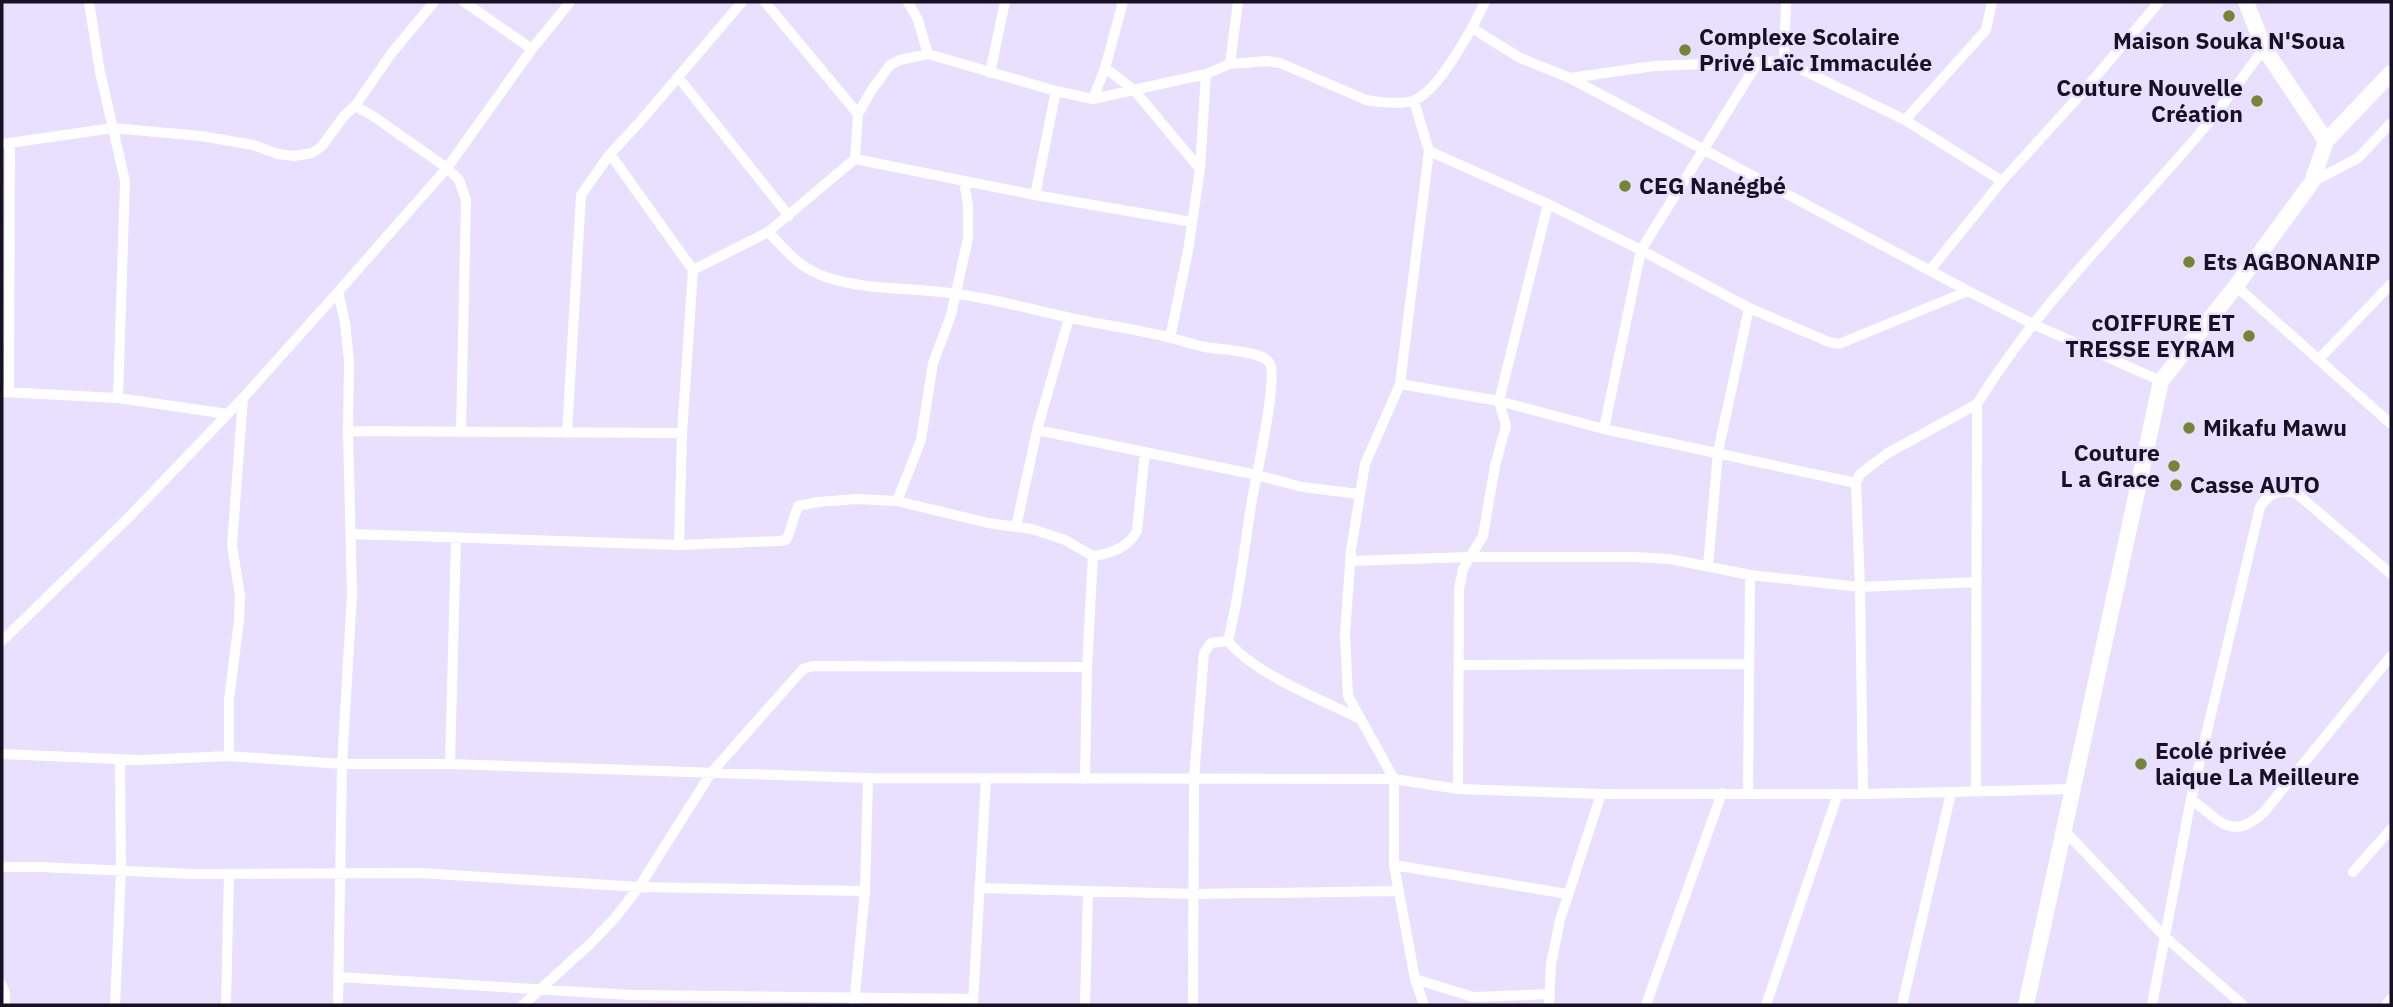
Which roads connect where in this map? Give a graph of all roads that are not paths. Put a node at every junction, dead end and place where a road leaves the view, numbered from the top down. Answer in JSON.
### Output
{"nodes":[{"id":1,"x":89,"y":2,"type":"edge"},
{"id":2,"x":434,"y":2,"type":"edge"},
{"id":3,"x":464,"y":2,"type":"edge"},
{"id":4,"x":570,"y":2,"type":"edge"},
{"id":5,"x":743,"y":2,"type":"edge"},
{"id":6,"x":765,"y":2,"type":"edge"},
{"id":7,"x":908,"y":2,"type":"edge"},
{"id":8,"x":1005,"y":2,"type":"edge"},
{"id":9,"x":1123,"y":2,"type":"edge"},
{"id":10,"x":1238,"y":2,"type":"edge"},
{"id":11,"x":1485,"y":2,"type":"edge"},
{"id":12,"x":1786,"y":2,"type":"edge"},
{"id":13,"x":1992,"y":2,"type":"edge"},
{"id":14,"x":2160,"y":2,"type":"edge"},
{"id":15,"x":2246,"y":2,"type":"edge"},
{"id":16,"x":1472,"y":28,"type":"junction"},
{"id":17,"x":2264,"y":48,"type":"junction"},
{"id":18,"x":532,"y":49,"type":"junction"},
{"id":19,"x":928,"y":54,"type":"junction"},
{"id":20,"x":1784,"y":61,"type":"junction"},
{"id":21,"x":1758,"y":62,"type":"junction"},
{"id":22,"x":1230,"y":64,"type":"junction"},
{"id":23,"x":1105,"y":68,"type":"junction"},
{"id":24,"x":990,"y":73,"type":"junction"},
{"id":25,"x":1206,"y":74,"type":"junction"},
{"id":26,"x":2391,"y":74,"type":"edge"},
{"id":27,"x":678,"y":77,"type":"junction"},
{"id":28,"x":1570,"y":78,"type":"junction"},
{"id":29,"x":1134,"y":90,"type":"junction"},
{"id":30,"x":1056,"y":91,"type":"junction"},
{"id":31,"x":1093,"y":99,"type":"junction"},
{"id":32,"x":1414,"y":101,"type":"junction"},
{"id":33,"x":355,"y":106,"type":"junction"},
{"id":34,"x":858,"y":114,"type":"junction"},
{"id":35,"x":1905,"y":120,"type":"junction"},
{"id":36,"x":2391,"y":123,"type":"edge"},
{"id":37,"x":113,"y":128,"type":"junction"},
{"id":38,"x":2326,"y":141,"type":"junction"},
{"id":39,"x":6,"y":144,"type":"edge"},
{"id":40,"x":1702,"y":150,"type":"junction"},
{"id":41,"x":1429,"y":151,"type":"junction"},
{"id":42,"x":610,"y":154,"type":"junction"},
{"id":43,"x":855,"y":159,"type":"junction"},
{"id":44,"x":447,"y":168,"type":"junction"},
{"id":45,"x":1200,"y":169,"type":"junction"},
{"id":46,"x":2002,"y":181,"type":"junction"},
{"id":47,"x":964,"y":182,"type":"junction"},
{"id":48,"x":2312,"y":182,"type":"junction"},
{"id":49,"x":1035,"y":195,"type":"junction"},
{"id":50,"x":1548,"y":204,"type":"junction"},
{"id":51,"x":789,"y":216,"type":"junction"},
{"id":52,"x":1192,"y":222,"type":"junction"},
{"id":53,"x":768,"y":232,"type":"junction"},
{"id":54,"x":1641,"y":250,"type":"junction"},
{"id":55,"x":693,"y":270,"type":"junction"},
{"id":56,"x":1930,"y":270,"type":"junction"},
{"id":57,"x":2391,"y":284,"type":"edge"},
{"id":58,"x":2236,"y":286,"type":"junction"},
{"id":59,"x":1968,"y":291,"type":"junction"},
{"id":60,"x":338,"y":292,"type":"junction"},
{"id":61,"x":956,"y":293,"type":"junction"},
{"id":62,"x":1749,"y":308,"type":"junction"},
{"id":63,"x":1069,"y":318,"type":"junction"},
{"id":64,"x":2033,"y":324,"type":"junction"},
{"id":65,"x":1170,"y":338,"type":"junction"},
{"id":66,"x":2318,"y":360,"type":"junction"},
{"id":67,"x":2161,"y":381,"type":"junction"},
{"id":68,"x":1400,"y":384,"type":"junction"},
{"id":69,"x":5,"y":393,"type":"edge"},
{"id":70,"x":118,"y":398,"type":"junction"},
{"id":71,"x":243,"y":398,"type":"junction"},
{"id":72,"x":1499,"y":401,"type":"junction"},
{"id":73,"x":1977,"y":404,"type":"junction"},
{"id":74,"x":227,"y":414,"type":"junction"},
{"id":75,"x":2391,"y":424,"type":"edge"},
{"id":76,"x":1604,"y":429,"type":"junction"},
{"id":77,"x":1037,"y":430,"type":"junction"},
{"id":78,"x":348,"y":431,"type":"junction"},
{"id":79,"x":461,"y":432,"type":"junction"},
{"id":80,"x":567,"y":433,"type":"junction"},
{"id":81,"x":682,"y":433,"type":"junction"},
{"id":82,"x":1145,"y":452,"type":"junction"},
{"id":83,"x":1718,"y":452,"type":"junction"},
{"id":84,"x":1256,"y":475,"type":"junction"},
{"id":85,"x":1856,"y":482,"type":"junction"},
{"id":86,"x":1359,"y":494,"type":"junction"},
{"id":87,"x":897,"y":502,"type":"junction"},
{"id":88,"x":1016,"y":527,"type":"junction"},
{"id":89,"x":352,"y":534,"type":"junction"},
{"id":90,"x":456,"y":538,"type":"junction"},
{"id":91,"x":679,"y":545,"type":"junction"},
{"id":92,"x":1093,"y":556,"type":"junction"},
{"id":93,"x":1470,"y":557,"type":"junction"},
{"id":94,"x":1350,"y":561,"type":"junction"},
{"id":95,"x":1708,"y":566,"type":"junction"},
{"id":96,"x":2391,"y":574,"type":"edge"},
{"id":97,"x":1750,"y":575,"type":"junction"},
{"id":98,"x":1977,"y":582,"type":"junction"},
{"id":99,"x":1860,"y":587,"type":"junction"},
{"id":100,"x":2,"y":641,"type":"edge"},
{"id":101,"x":1228,"y":641,"type":"junction"},
{"id":102,"x":2391,"y":656,"type":"edge"},
{"id":103,"x":1749,"y":664,"type":"junction"},
{"id":104,"x":1459,"y":665,"type":"junction"},
{"id":105,"x":1087,"y":667,"type":"junction"},
{"id":106,"x":1360,"y":719,"type":"junction"},
{"id":107,"x":2,"y":754,"type":"edge"},
{"id":108,"x":229,"y":756,"type":"junction"},
{"id":109,"x":120,"y":760,"type":"junction"},
{"id":110,"x":342,"y":764,"type":"junction"},
{"id":111,"x":450,"y":764,"type":"junction"},
{"id":112,"x":711,"y":773,"type":"junction"},
{"id":113,"x":868,"y":778,"type":"junction"},
{"id":114,"x":1194,"y":778,"type":"junction"},
{"id":115,"x":986,"y":779,"type":"junction"},
{"id":116,"x":1085,"y":779,"type":"junction"},
{"id":117,"x":1394,"y":779,"type":"junction"},
{"id":118,"x":1458,"y":789,"type":"junction"},
{"id":119,"x":2073,"y":789,"type":"junction"},
{"id":120,"x":1976,"y":792,"type":"junction"},
{"id":121,"x":1722,"y":793,"type":"junction"},
{"id":122,"x":1748,"y":793,"type":"junction"},
{"id":123,"x":1951,"y":793,"type":"junction"},
{"id":124,"x":1601,"y":794,"type":"junction"},
{"id":125,"x":1838,"y":794,"type":"junction"},
{"id":126,"x":1863,"y":794,"type":"junction"},
{"id":127,"x":2192,"y":799,"type":"junction"},
{"id":128,"x":2391,"y":829,"type":"edge"},
{"id":129,"x":2064,"y":830,"type":"junction"},
{"id":130,"x":1394,"y":865,"type":"junction"},
{"id":131,"x":2,"y":867,"type":"edge"},
{"id":132,"x":121,"y":872,"type":"junction"},
{"id":133,"x":2353,"y":872,"type":"dead end"},
{"id":134,"x":229,"y":874,"type":"junction"},
{"id":135,"x":341,"y":874,"type":"junction"},
{"id":136,"x":639,"y":887,"type":"junction"},
{"id":137,"x":979,"y":888,"type":"junction"},
{"id":138,"x":865,"y":891,"type":"junction"},
{"id":139,"x":1399,"y":891,"type":"junction"},
{"id":140,"x":1088,"y":893,"type":"junction"},
{"id":141,"x":1195,"y":894,"type":"junction"},
{"id":142,"x":1567,"y":894,"type":"junction"},
{"id":143,"x":2165,"y":937,"type":"junction"},
{"id":144,"x":338,"y":977,"type":"junction"},
{"id":145,"x":1415,"y":979,"type":"junction"},
{"id":146,"x":2,"y":985,"type":"edge"},
{"id":147,"x":543,"y":988,"type":"junction"},
{"id":148,"x":2391,"y":999,"type":"edge"},
{"id":149,"x":631,"y":1000,"type":"edge"},
{"id":150,"x":1549,"y":1000,"type":"edge"},
{"id":151,"x":854,"y":1002,"type":"edge"},
{"id":152,"x":973,"y":1002,"type":"edge"},
{"id":153,"x":5,"y":1005,"type":"edge"},
{"id":154,"x":115,"y":1005,"type":"edge"},
{"id":155,"x":226,"y":1005,"type":"edge"},
{"id":156,"x":338,"y":1005,"type":"edge"},
{"id":157,"x":523,"y":1005,"type":"edge"},
{"id":158,"x":1085,"y":1005,"type":"edge"},
{"id":159,"x":1193,"y":1005,"type":"edge"},
{"id":160,"x":1424,"y":1005,"type":"edge"},
{"id":161,"x":1646,"y":1005,"type":"edge"},
{"id":162,"x":1766,"y":1005,"type":"edge"},
{"id":163,"x":1902,"y":1005,"type":"edge"},
{"id":164,"x":2026,"y":1005,"type":"edge"},
{"id":165,"x":2152,"y":1005,"type":"edge"},
{"id":166,"x":2243,"y":1005,"type":"edge"},
{"id":167,"x":2386,"y":1005,"type":"edge"}],
"edges":[{"from":1,"to":37,"type":"street"},
{"from":2,"to":33,"type":"street"},
{"from":3,"to":18,"type":"street"},
{"from":4,"to":18,"type":"street"},
{"from":5,"to":27,"type":"street"},
{"from":6,"to":34,"type":"street"},
{"from":7,"to":19,"type":"street"},
{"from":8,"to":24,"type":"street"},
{"from":9,"to":23,"type":"street"},
{"from":10,"to":22,"type":"street"},
{"from":11,"to":16,"type":"street"},
{"from":12,"to":20,"type":"street"},
{"from":13,"to":35,"type":"street"},
{"from":14,"to":46,"type":"street"},
{"from":15,"to":17,"type":"street"},
{"from":16,"to":28,"type":"street"},
{"from":16,"to":32,"type":"street"},
{"from":17,"to":38,"type":"street"},
{"from":17,"to":64,"type":"street"},
{"from":18,"to":44,"type":"street"},
{"from":19,"to":24,"type":"street"},
{"from":19,"to":34,"type":"street"},
{"from":20,"to":21,"type":"street"},
{"from":20,"to":35,"type":"street"},
{"from":21,"to":28,"type":"street"},
{"from":21,"to":40,"type":"street"},
{"from":22,"to":25,"type":"street"},
{"from":22,"to":32,"type":"street"},
{"from":23,"to":29,"type":"street"},
{"from":23,"to":31,"type":"street"},
{"from":24,"to":30,"type":"street"},
{"from":25,"to":29,"type":"street"},
{"from":25,"to":45,"type":"street"},
{"from":26,"to":38,"type":"street"},
{"from":27,"to":42,"type":"street"},
{"from":27,"to":51,"type":"street"},
{"from":28,"to":40,"type":"street"},
{"from":29,"to":31,"type":"street"},
{"from":29,"to":45,"type":"street"},
{"from":30,"to":31,"type":"street"},
{"from":30,"to":49,"type":"street"},
{"from":32,"to":41,"type":"street"},
{"from":33,"to":37,"type":"street"},
{"from":33,"to":44,"type":"street"},
{"from":34,"to":43,"type":"street"},
{"from":35,"to":46,"type":"street"},
{"from":36,"to":48,"type":"street"},
{"from":37,"to":39,"type":"street"},
{"from":37,"to":70,"type":"street"},
{"from":38,"to":48,"type":"street"},
{"from":39,"to":69,"type":"street"},
{"from":40,"to":54,"type":"street"},
{"from":40,"to":56,"type":"street"},
{"from":41,"to":50,"type":"street"},
{"from":41,"to":68,"type":"street"},
{"from":42,"to":55,"type":"street"},
{"from":42,"to":80,"type":"street"},
{"from":43,"to":47,"type":"street"},
{"from":43,"to":51,"type":"street"},
{"from":44,"to":60,"type":"street"},
{"from":44,"to":79,"type":"street"},
{"from":45,"to":52,"type":"street"},
{"from":46,"to":56,"type":"street"},
{"from":47,"to":49,"type":"street"},
{"from":47,"to":61,"type":"street"},
{"from":48,"to":58,"type":"street"},
{"from":49,"to":52,"type":"street"},
{"from":50,"to":54,"type":"street"},
{"from":50,"to":72,"type":"street"},
{"from":51,"to":53,"type":"street"},
{"from":52,"to":65,"type":"street"},
{"from":53,"to":55,"type":"street"},
{"from":53,"to":61,"type":"street"},
{"from":54,"to":62,"type":"street"},
{"from":54,"to":76,"type":"street"},
{"from":55,"to":81,"type":"street"},
{"from":56,"to":59,"type":"street"},
{"from":57,"to":66,"type":"street"},
{"from":58,"to":66,"type":"street"},
{"from":58,"to":67,"type":"street"},
{"from":59,"to":62,"type":"street"},
{"from":59,"to":64,"type":"street"},
{"from":60,"to":71,"type":"street"},
{"from":60,"to":78,"type":"street"},
{"from":61,"to":63,"type":"street"},
{"from":61,"to":87,"type":"street"},
{"from":62,"to":83,"type":"street"},
{"from":63,"to":65,"type":"street"},
{"from":63,"to":77,"type":"street"},
{"from":64,"to":67,"type":"street"},
{"from":64,"to":73,"type":"street"},
{"from":65,"to":84,"type":"street"},
{"from":66,"to":75,"type":"street"},
{"from":67,"to":119,"type":"street"},
{"from":68,"to":72,"type":"street"},
{"from":68,"to":86,"type":"street"},
{"from":69,"to":70,"type":"street"},
{"from":70,"to":74,"type":"street"},
{"from":71,"to":74,"type":"street"},
{"from":71,"to":108,"type":"street"},
{"from":72,"to":76,"type":"street"},
{"from":72,"to":93,"type":"street"},
{"from":73,"to":85,"type":"street"},
{"from":73,"to":98,"type":"street"},
{"from":74,"to":100,"type":"street"},
{"from":76,"to":83,"type":"street"},
{"from":77,"to":82,"type":"street"},
{"from":77,"to":88,"type":"street"},
{"from":78,"to":79,"type":"street"},
{"from":78,"to":89,"type":"street"},
{"from":79,"to":80,"type":"street"},
{"from":80,"to":81,"type":"street"},
{"from":81,"to":91,"type":"street"},
{"from":82,"to":84,"type":"street"},
{"from":82,"to":92,"type":"street"},
{"from":83,"to":85,"type":"street"},
{"from":83,"to":95,"type":"street"},
{"from":84,"to":86,"type":"street"},
{"from":84,"to":101,"type":"street"},
{"from":85,"to":99,"type":"street"},
{"from":86,"to":94,"type":"street"},
{"from":87,"to":88,"type":"street"},
{"from":87,"to":91,"type":"street"},
{"from":88,"to":92,"type":"street"},
{"from":89,"to":90,"type":"street"},
{"from":89,"to":110,"type":"street"},
{"from":90,"to":91,"type":"street"},
{"from":90,"to":111,"type":"street"},
{"from":92,"to":105,"type":"street"},
{"from":93,"to":94,"type":"street"},
{"from":93,"to":95,"type":"street"},
{"from":93,"to":104,"type":"street"},
{"from":94,"to":106,"type":"street"},
{"from":95,"to":97,"type":"street"},
{"from":96,"to":127,"type":"street"},
{"from":97,"to":99,"type":"street"},
{"from":97,"to":103,"type":"street"},
{"from":98,"to":99,"type":"street"},
{"from":98,"to":120,"type":"street"},
{"from":99,"to":126,"type":"street"},
{"from":101,"to":106,"type":"street"},
{"from":101,"to":114,"type":"street"},
{"from":102,"to":127,"type":"street"},
{"from":103,"to":104,"type":"street"},
{"from":103,"to":122,"type":"street"},
{"from":104,"to":118,"type":"street"},
{"from":105,"to":112,"type":"street"},
{"from":105,"to":116,"type":"street"},
{"from":106,"to":117,"type":"street"},
{"from":107,"to":109,"type":"street"},
{"from":108,"to":109,"type":"street"},
{"from":108,"to":110,"type":"street"},
{"from":109,"to":132,"type":"street"},
{"from":110,"to":111,"type":"street"},
{"from":110,"to":135,"type":"street"},
{"from":111,"to":112,"type":"street"},
{"from":112,"to":113,"type":"street"},
{"from":112,"to":136,"type":"street"},
{"from":113,"to":115,"type":"street"},
{"from":113,"to":138,"type":"street"},
{"from":114,"to":116,"type":"street"},
{"from":114,"to":117,"type":"street"},
{"from":114,"to":141,"type":"street"},
{"from":115,"to":116,"type":"street"},
{"from":115,"to":137,"type":"street"},
{"from":117,"to":118,"type":"street"},
{"from":117,"to":130,"type":"street"},
{"from":118,"to":124,"type":"street"},
{"from":119,"to":120,"type":"street"},
{"from":119,"to":129,"type":"street"},
{"from":120,"to":123,"type":"street"},
{"from":121,"to":122,"type":"street"},
{"from":121,"to":124,"type":"street"},
{"from":121,"to":161,"type":"street"},
{"from":122,"to":125,"type":"street"},
{"from":123,"to":126,"type":"street"},
{"from":123,"to":163,"type":"street"},
{"from":124,"to":142,"type":"street"},
{"from":125,"to":126,"type":"street"},
{"from":125,"to":162,"type":"street"},
{"from":127,"to":143,"type":"street"},
{"from":128,"to":133,"type":"street"},
{"from":129,"to":143,"type":"street"},
{"from":129,"to":164,"type":"street"},
{"from":130,"to":139,"type":"street"},
{"from":130,"to":142,"type":"street"},
{"from":131,"to":132,"type":"street"},
{"from":132,"to":134,"type":"street"},
{"from":132,"to":154,"type":"street"},
{"from":134,"to":135,"type":"street"},
{"from":134,"to":155,"type":"street"},
{"from":135,"to":136,"type":"street"},
{"from":135,"to":144,"type":"street"},
{"from":136,"to":138,"type":"street"},
{"from":136,"to":147,"type":"street"},
{"from":137,"to":140,"type":"street"},
{"from":137,"to":152,"type":"street"},
{"from":138,"to":151,"type":"street"},
{"from":139,"to":141,"type":"street"},
{"from":139,"to":145,"type":"street"},
{"from":140,"to":141,"type":"street"},
{"from":140,"to":158,"type":"street"},
{"from":141,"to":159,"type":"street"},
{"from":142,"to":150,"type":"street"},
{"from":143,"to":165,"type":"street"},
{"from":143,"to":166,"type":"street"},
{"from":144,"to":147,"type":"street"},
{"from":144,"to":156,"type":"street"},
{"from":145,"to":150,"type":"street"},
{"from":145,"to":160,"type":"street"},
{"from":146,"to":153,"type":"street"},
{"from":147,"to":149,"type":"street"},
{"from":147,"to":157,"type":"street"},
{"from":148,"to":167,"type":"street"},
{"from":149,"to":151,"type":"street"},
{"from":151,"to":152,"type":"street"}]}
